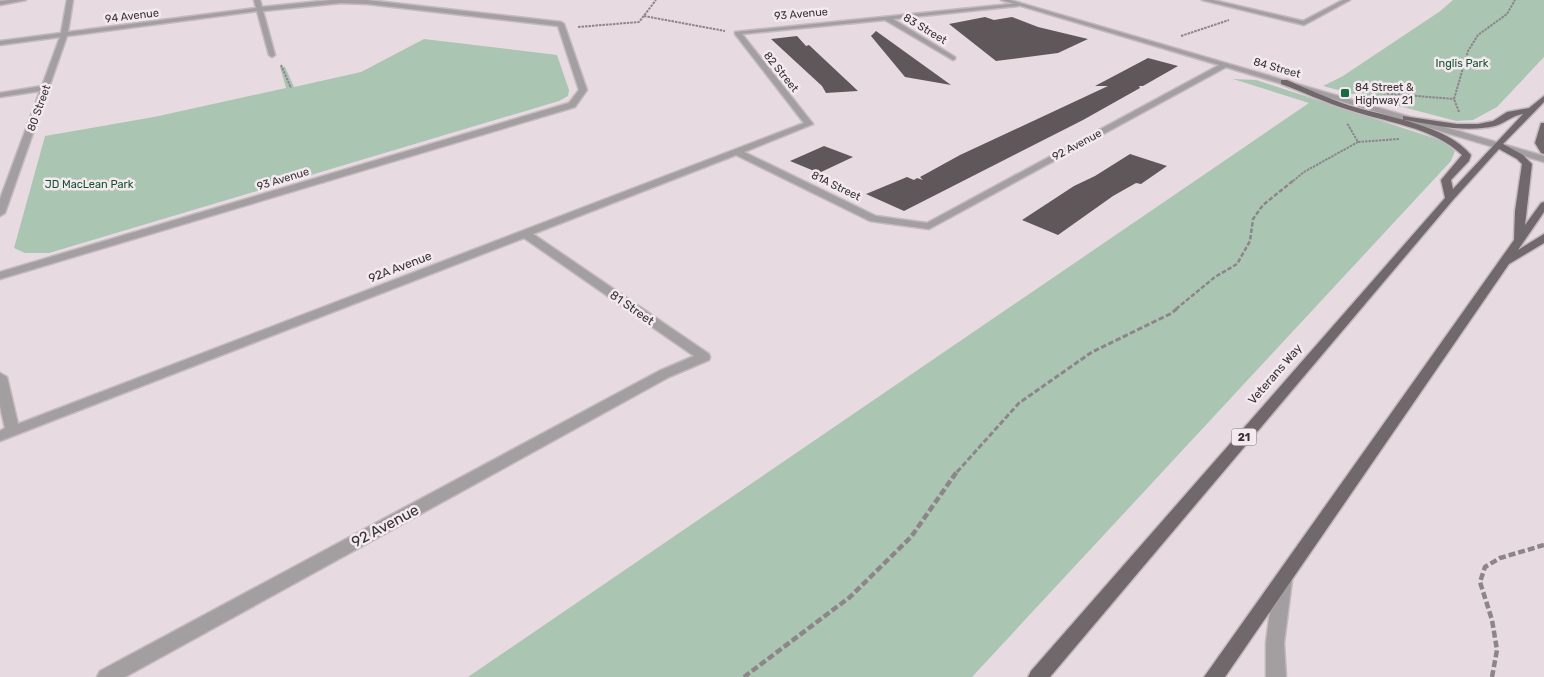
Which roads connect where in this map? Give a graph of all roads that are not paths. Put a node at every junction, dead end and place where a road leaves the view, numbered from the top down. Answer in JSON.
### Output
{"nodes":[{"id":1,"x":23,"y":0,"type":"edge"},
{"id":2,"x":70,"y":0,"type":"edge"},
{"id":3,"x":257,"y":0,"type":"edge"},
{"id":4,"x":1004,"y":0,"type":"edge"},
{"id":5,"x":1205,"y":0,"type":"edge"},
{"id":6,"x":1346,"y":0,"type":"edge"},
{"id":7,"x":0,"y":3,"type":"edge"},
{"id":8,"x":1018,"y":4,"type":"junction"},
{"id":9,"x":259,"y":10,"type":"junction"},
{"id":10,"x":887,"y":18,"type":"junction"},
{"id":11,"x":737,"y":33,"type":"joint"},
{"id":12,"x":64,"y":35,"type":"junction"},
{"id":13,"x":0,"y":43,"type":"edge"},
{"id":14,"x":272,"y":55,"type":"road end"},
{"id":15,"x":953,"y":58,"type":"dead end"},
{"id":16,"x":1226,"y":65,"type":"junction"},
{"id":17,"x":1284,"y":82,"type":"junction"},
{"id":18,"x":46,"y":88,"type":"junction"},
{"id":19,"x":0,"y":95,"type":"edge"},
{"id":20,"x":572,"y":105,"type":"joint"},
{"id":21,"x":1540,"y":105,"type":"edge"},
{"id":22,"x":1406,"y":118,"type":"junction"},
{"id":23,"x":809,"y":124,"type":"joint"},
{"id":24,"x":1544,"y":125,"type":"edge"},
{"id":25,"x":1498,"y":145,"type":"junction"},
{"id":26,"x":1544,"y":151,"type":"edge"},
{"id":27,"x":737,"y":152,"type":"junction"},
{"id":28,"x":1544,"y":159,"type":"edge"},
{"id":29,"x":1450,"y":198,"type":"junction"},
{"id":30,"x":1544,"y":205,"type":"edge"},
{"id":31,"x":0,"y":213,"type":"edge"},
{"id":32,"x":929,"y":226,"type":"joint"},
{"id":33,"x":525,"y":234,"type":"junction"},
{"id":34,"x":1544,"y":238,"type":"edge"},
{"id":35,"x":1519,"y":240,"type":"junction"},
{"id":36,"x":1503,"y":262,"type":"junction"},
{"id":37,"x":0,"y":276,"type":"edge"},
{"id":38,"x":664,"y":374,"type":"joint"},
{"id":39,"x":0,"y":377,"type":"edge"},
{"id":40,"x":6,"y":434,"type":"edge"},
{"id":41,"x":1283,"y":579,"type":"junction"},
{"id":42,"x":107,"y":677,"type":"edge"},
{"id":43,"x":1038,"y":677,"type":"edge"},
{"id":44,"x":1214,"y":677,"type":"edge"},
{"id":45,"x":1276,"y":677,"type":"edge"}],
"edges":[{"from":1,"to":7,"type":"street"},
{"from":2,"to":12,"type":"street","name":"80 Street"},
{"from":3,"to":9,"type":"street"},
{"from":4,"to":8,"type":"street","name":"84 Street"},
{"from":5,"to":6,"type":"street"},
{"from":8,"to":10,"type":"street","name":"93 Avenue"},
{"from":8,"to":16,"type":"street","name":"84 Street"},
{"from":9,"to":12,"type":"street","name":"94 Avenue"},
{"from":9,"to":14,"type":"street"},
{"from":9,"to":20,"type":"street","name":"94 Avenue"},
{"from":10,"to":11,"type":"street","name":"93 Avenue"},
{"from":10,"to":15,"type":"street","name":"83 Street"},
{"from":11,"to":23,"type":"street","name":"82 Street"},
{"from":12,"to":13,"type":"street","name":"94 Avenue"},
{"from":12,"to":18,"type":"street","name":"80 Street"},
{"from":16,"to":17,"type":"street","name":"84 Street"},
{"from":16,"to":32,"type":"street","name":"92 Avenue"},
{"from":17,"to":22,"type":"street","name":"84 Street"},
{"from":17,"to":29,"type":"main road"},
{"from":18,"to":19,"type":"street"},
{"from":18,"to":31,"type":"street","name":"80 Street"},
{"from":20,"to":37,"type":"street","name":"93 Avenue"},
{"from":21,"to":22,"type":"main road"},
{"from":21,"to":25,"type":"main road","name":"Veterans Way","number":"21"},
{"from":22,"to":25,"type":"street","name":"84 Street"},
{"from":23,"to":27,"type":"street","name":"92A Avenue"},
{"from":24,"to":26,"type":"main road"},
{"from":25,"to":28,"type":"street","name":"84 Street"},
{"from":25,"to":29,"type":"main road","name":"Veterans Way","number":"21"},
{"from":25,"to":35,"type":"main road"},
{"from":27,"to":32,"type":"street","name":"81A Street"},
{"from":27,"to":33,"type":"street","name":"92A Avenue"},
{"from":29,"to":43,"type":"main road","name":"Veterans Way","number":"21"},
{"from":30,"to":35,"type":"main road"},
{"from":33,"to":38,"type":"street","name":"81 Street"},
{"from":33,"to":40,"type":"street","name":"92A Avenue"},
{"from":34,"to":36,"type":"main road"},
{"from":35,"to":36,"type":"main road"},
{"from":36,"to":41,"type":"main road"},
{"from":38,"to":42,"type":"street","name":"92 Avenue"},
{"from":39,"to":40,"type":"street"},
{"from":41,"to":44,"type":"main road"},
{"from":41,"to":45,"type":"street"}]}
